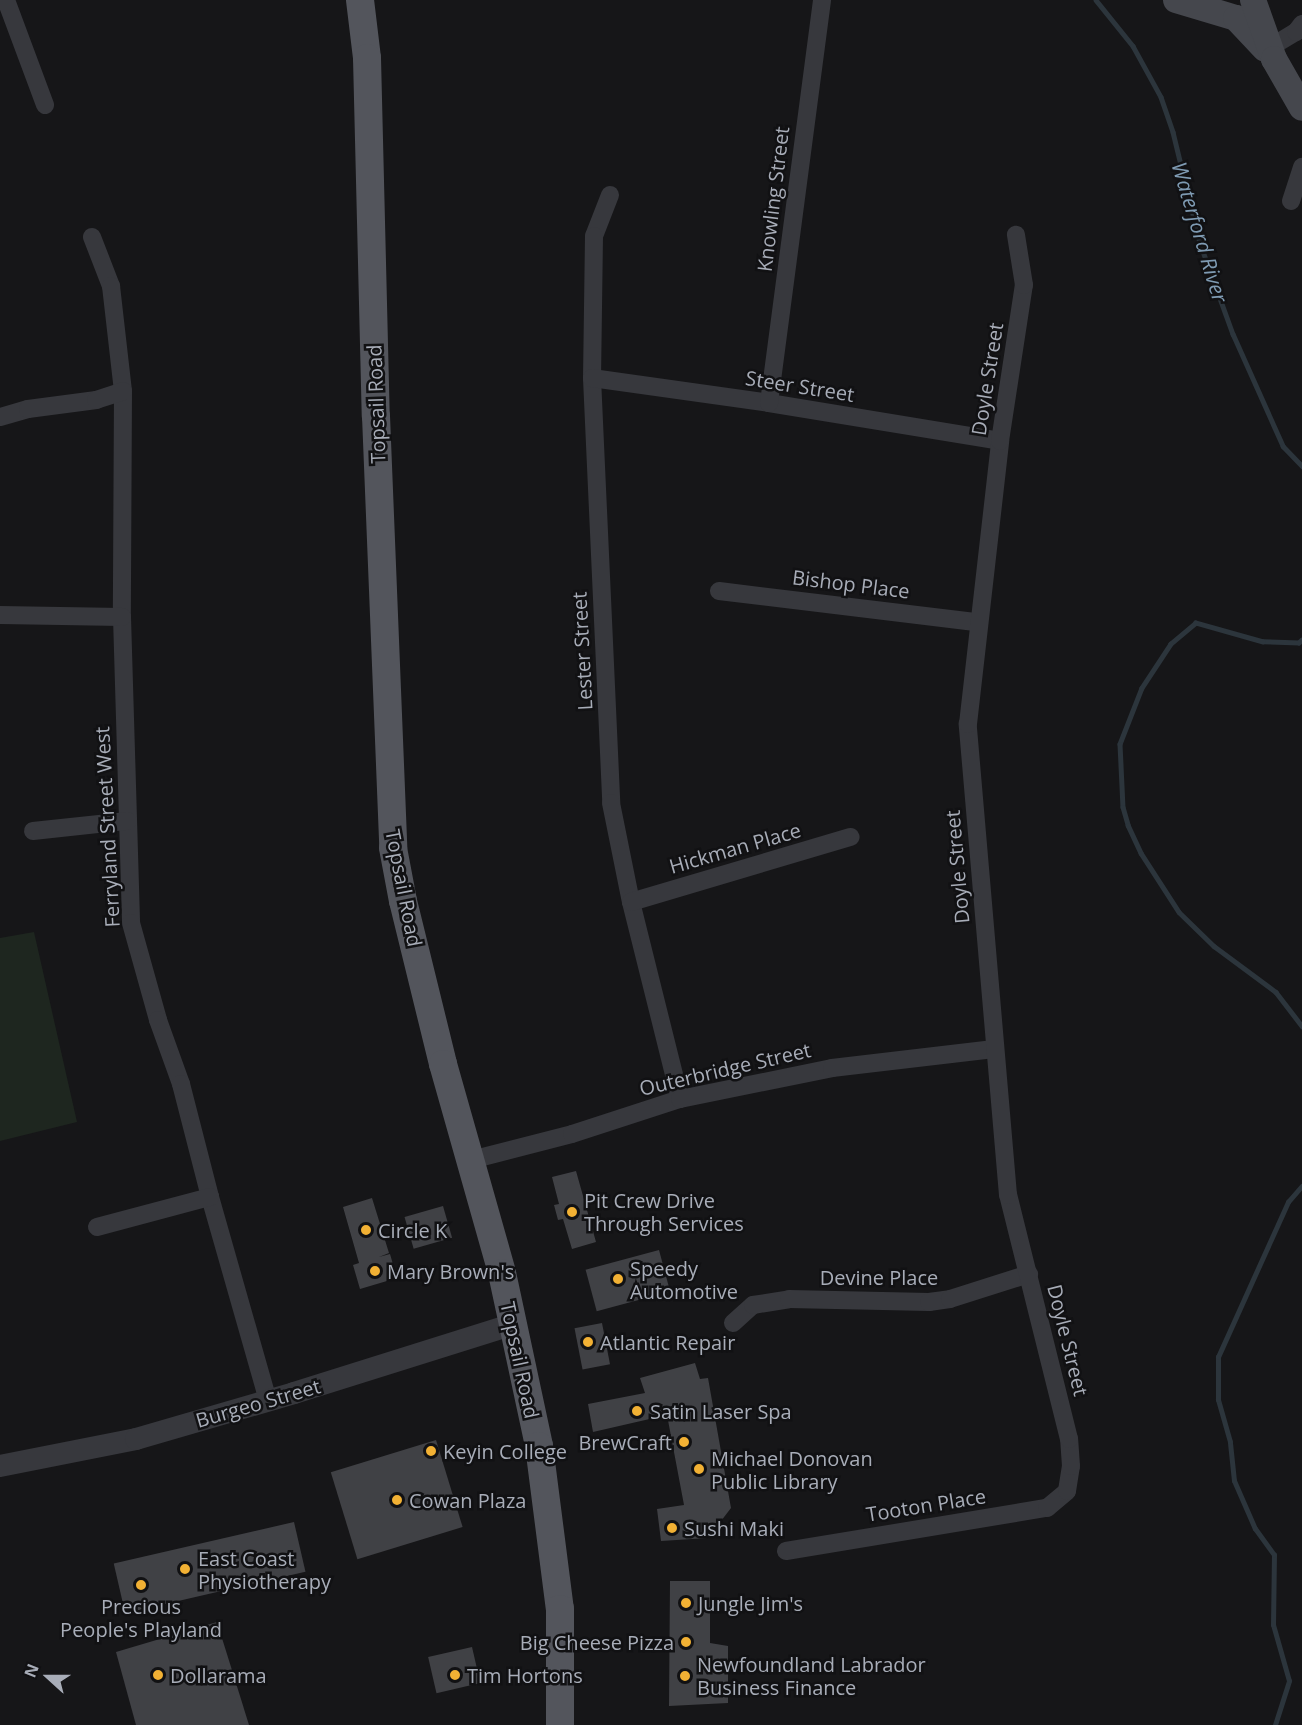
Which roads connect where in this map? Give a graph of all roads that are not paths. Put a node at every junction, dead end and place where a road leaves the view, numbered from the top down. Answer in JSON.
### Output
{"nodes":[{"id":1,"x":6,"y":0,"type":"edge"},
{"id":2,"x":360,"y":0,"type":"edge"},
{"id":3,"x":822,"y":0,"type":"edge"},
{"id":4,"x":1176,"y":0,"type":"edge"},
{"id":5,"x":1253,"y":0,"type":"edge"},
{"id":6,"x":1302,"y":24,"type":"edge"},
{"id":7,"x":1271,"y":53,"type":"junction"},
{"id":8,"x":45,"y":105,"type":"dead end"},
{"id":9,"x":1302,"y":108,"type":"edge"},
{"id":10,"x":1302,"y":167,"type":"edge"},
{"id":11,"x":610,"y":195,"type":"dead end"},
{"id":12,"x":1291,"y":201,"type":"dead end"},
{"id":13,"x":1016,"y":235,"type":"dead end"},
{"id":14,"x":92,"y":237,"type":"dead end"},
{"id":15,"x":592,"y":378,"type":"junction"},
{"id":16,"x":123,"y":391,"type":"junction"},
{"id":17,"x":769,"y":403,"type":"junction"},
{"id":18,"x":0,"y":417,"type":"edge"},
{"id":19,"x":1000,"y":441,"type":"junction"},
{"id":20,"x":719,"y":591,"type":"dead end"},
{"id":21,"x":0,"y":615,"type":"edge"},
{"id":22,"x":122,"y":617,"type":"junction"},
{"id":23,"x":977,"y":622,"type":"junction"},
{"id":24,"x":127,"y":821,"type":"junction"},
{"id":25,"x":33,"y":831,"type":"dead end"},
{"id":26,"x":851,"y":837,"type":"dead end"},
{"id":27,"x":631,"y":902,"type":"junction"},
{"id":28,"x":994,"y":1049,"type":"junction"},
{"id":29,"x":680,"y":1100,"type":"junction"},
{"id":30,"x":471,"y":1160,"type":"junction"},
{"id":31,"x":210,"y":1197,"type":"junction"},
{"id":32,"x":96,"y":1227,"type":"dead end"},
{"id":33,"x":1029,"y":1274,"type":"junction"},
{"id":34,"x":733,"y":1323,"type":"dead end"},
{"id":35,"x":511,"y":1325,"type":"junction"},
{"id":36,"x":268,"y":1400,"type":"junction"},
{"id":37,"x":0,"y":1466,"type":"edge"},
{"id":38,"x":1067,"y":1491,"type":"joint"},
{"id":39,"x":786,"y":1551,"type":"dead end"},
{"id":40,"x":560,"y":1725,"type":"edge"}],
"edges":[{"from":1,"to":8,"type":"street"},
{"from":2,"to":30,"type":"main road","name":"Topsail Road"},
{"from":3,"to":17,"type":"street","name":"Knowling Street"},
{"from":4,"to":7,"type":"main road"},
{"from":5,"to":7,"type":"main road"},
{"from":6,"to":7,"type":"street"},
{"from":7,"to":9,"type":"main road"},
{"from":10,"to":12,"type":"street"},
{"from":11,"to":15,"type":"street","name":"Lester Street"},
{"from":13,"to":19,"type":"street","name":"Doyle Street"},
{"from":14,"to":16,"type":"street","name":"Ferryland Street West"},
{"from":15,"to":17,"type":"street","name":"Steer Street"},
{"from":15,"to":27,"type":"street","name":"Lester Street"},
{"from":16,"to":18,"type":"street"},
{"from":16,"to":22,"type":"street","name":"Ferryland Street West"},
{"from":17,"to":19,"type":"street","name":"Steer Street"},
{"from":19,"to":23,"type":"street","name":"Doyle Street"},
{"from":20,"to":23,"type":"street","name":"Bishop Place"},
{"from":21,"to":22,"type":"street"},
{"from":22,"to":24,"type":"street","name":"Ferryland Street West"},
{"from":23,"to":28,"type":"street","name":"Doyle Street"},
{"from":24,"to":25,"type":"street"},
{"from":24,"to":31,"type":"street","name":"Ferryland Street West"},
{"from":26,"to":27,"type":"street","name":"Hickman Place"},
{"from":27,"to":29,"type":"street","name":"Lester Street"},
{"from":28,"to":29,"type":"street","name":"Outerbridge Street"},
{"from":28,"to":33,"type":"street","name":"Doyle Street"},
{"from":29,"to":30,"type":"street","name":"Outerbridge Street"},
{"from":30,"to":35,"type":"main road","name":"Topsail Road"},
{"from":31,"to":32,"type":"street"},
{"from":31,"to":36,"type":"street","name":"Ferryland Street West"},
{"from":33,"to":34,"type":"street","name":"Devine Place"},
{"from":33,"to":38,"type":"street","name":"Doyle Street"},
{"from":35,"to":36,"type":"street","name":"Burgeo Street"},
{"from":35,"to":40,"type":"main road","name":"Topsail Road"},
{"from":36,"to":37,"type":"street","name":"Burgeo Street"},
{"from":38,"to":39,"type":"street","name":"Tooton Place"}]}
